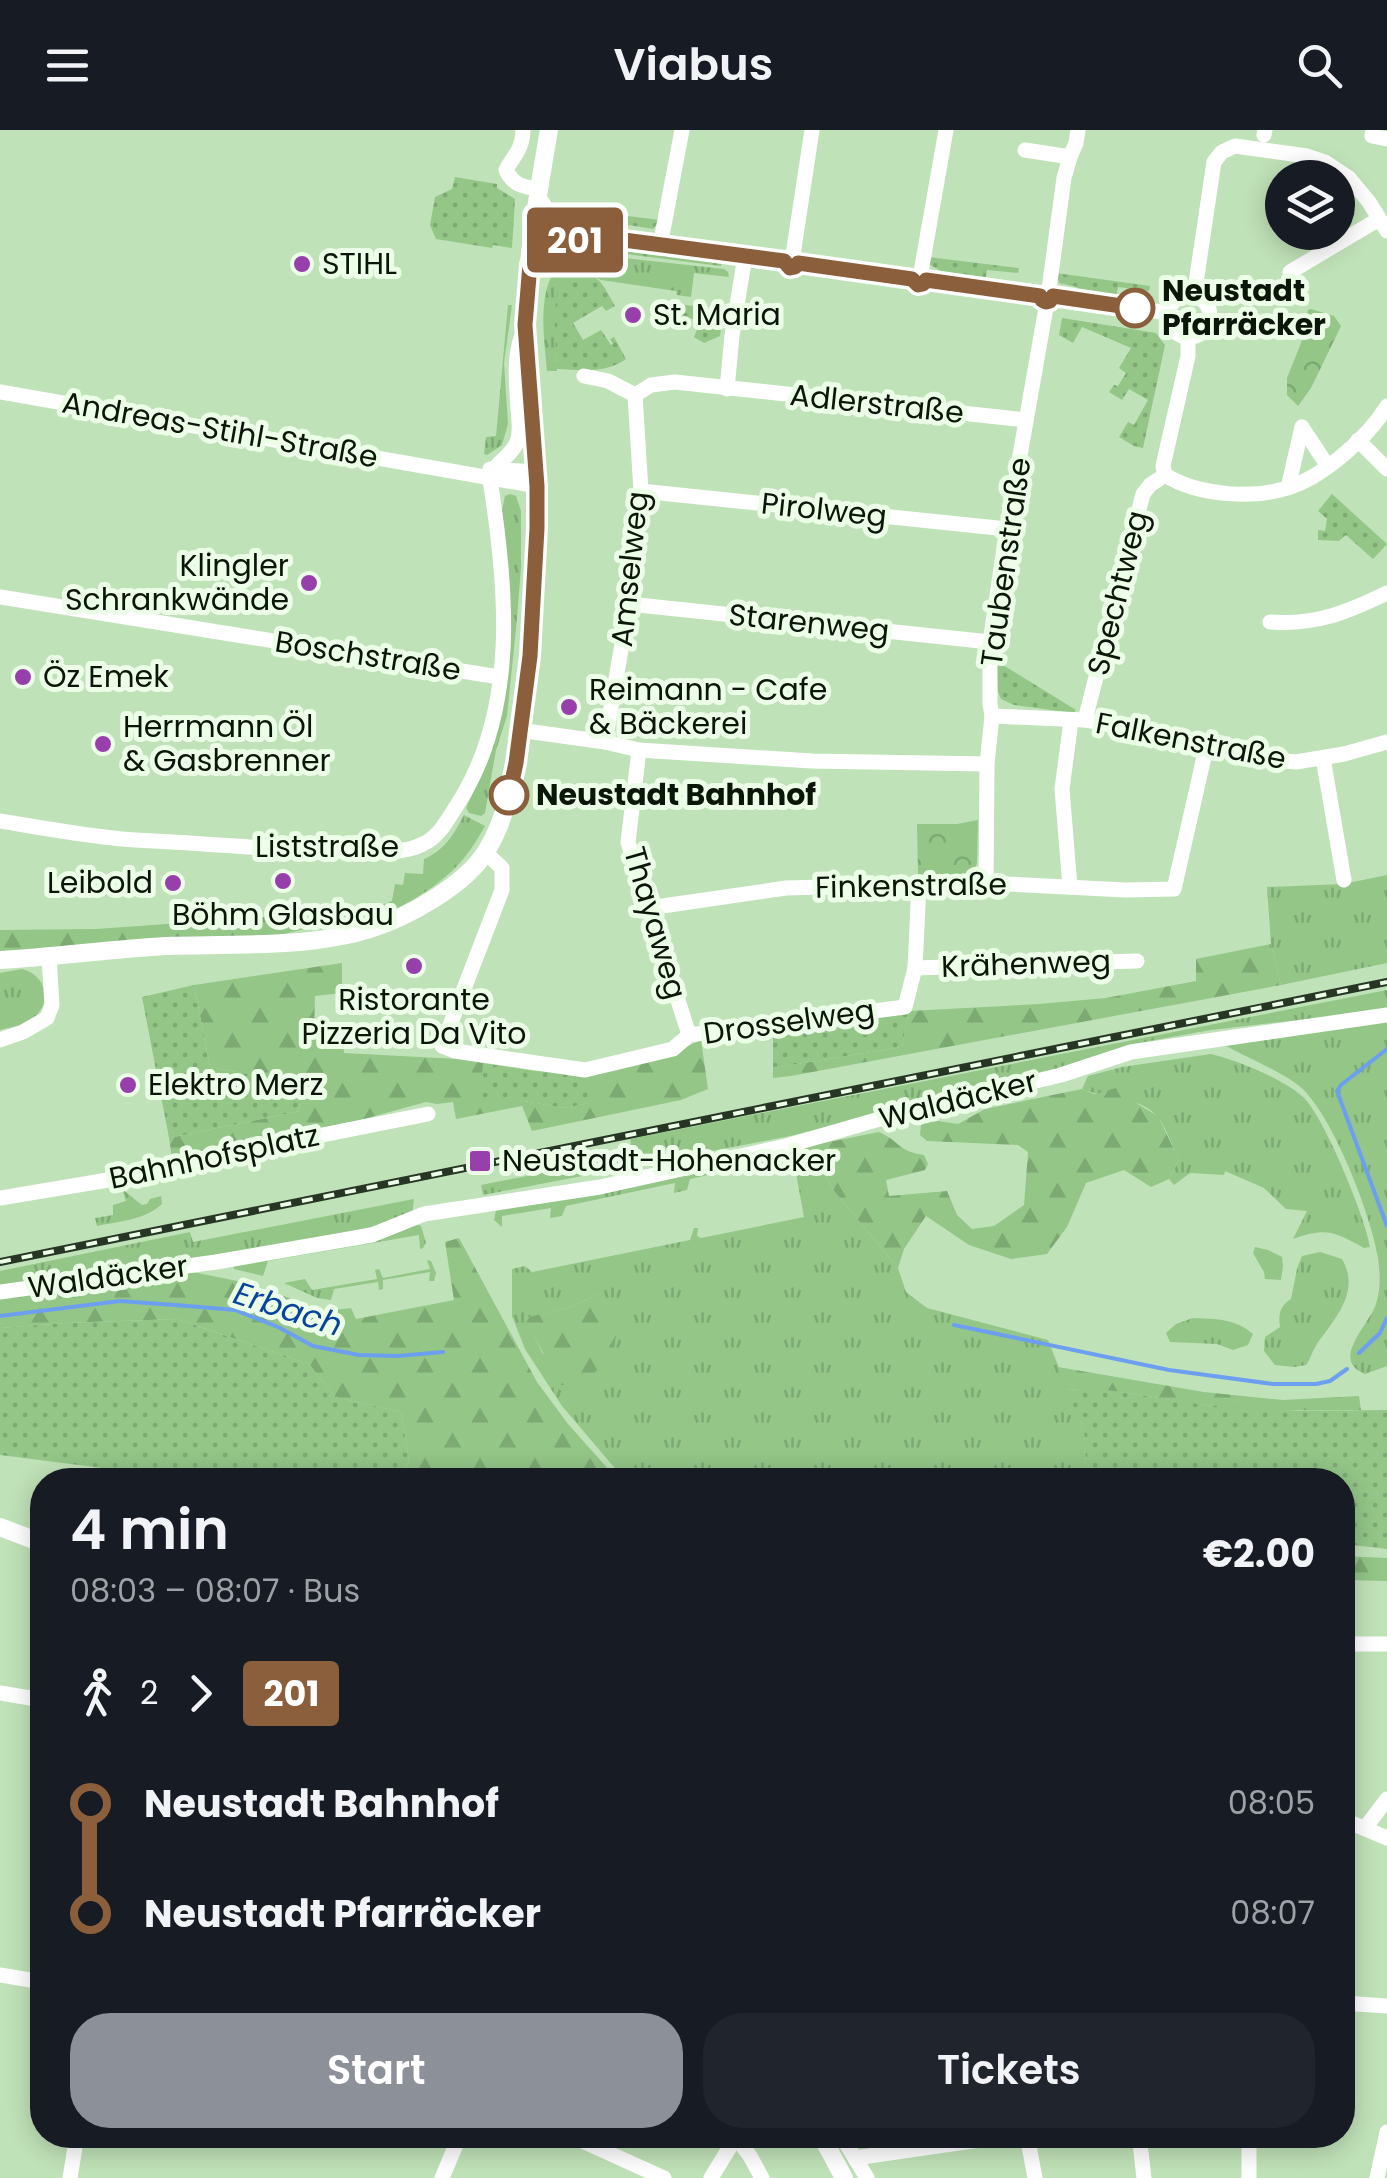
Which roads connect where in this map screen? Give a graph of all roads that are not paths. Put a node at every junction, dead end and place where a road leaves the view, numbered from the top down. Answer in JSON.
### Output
{"nodes":[{"id":1,"x":523,"y":130,"type":"edge"},
{"id":2,"x":548,"y":130,"type":"edge"},
{"id":3,"x":682,"y":130,"type":"edge"},
{"id":4,"x":812,"y":130,"type":"edge"},
{"id":5,"x":946,"y":130,"type":"edge"},
{"id":6,"x":1078,"y":130,"type":"edge"},
{"id":7,"x":1373,"y":130,"type":"edge"},
{"id":8,"x":1387,"y":140,"type":"edge"},
{"id":9,"x":1025,"y":150,"type":"dead end"},
{"id":10,"x":1070,"y":157,"type":"junction"},
{"id":11,"x":538,"y":192,"type":"junction"},
{"id":12,"x":554,"y":220,"type":"junction"},
{"id":13,"x":1383,"y":225,"type":"edge"},
{"id":14,"x":534,"y":229,"type":"junction"},
{"id":15,"x":593,"y":236,"type":"junction"},
{"id":16,"x":565,"y":243,"type":"junction"},
{"id":17,"x":660,"y":246,"type":"junction"},
{"id":18,"x":745,"y":256,"type":"junction"},
{"id":19,"x":791,"y":260,"type":"junction"},
{"id":20,"x":530,"y":264,"type":"junction"},
{"id":21,"x":920,"y":277,"type":"junction"},
{"id":22,"x":1299,"y":286,"type":"dead end"},
{"id":23,"x":1047,"y":296,"type":"junction"},
{"id":24,"x":1194,"y":296,"type":"junction"},
{"id":25,"x":1168,"y":313,"type":"junction"},
{"id":26,"x":525,"y":325,"type":"junction"},
{"id":27,"x":1188,"y":337,"type":"junction"},
{"id":28,"x":584,"y":376,"type":"dead end"},
{"id":29,"x":728,"y":389,"type":"junction"},
{"id":30,"x":0,"y":392,"type":"edge"},
{"id":31,"x":635,"y":394,"type":"junction"},
{"id":32,"x":1387,"y":406,"type":"edge"},
{"id":33,"x":1026,"y":420,"type":"junction"},
{"id":34,"x":1358,"y":440,"type":"junction"},
{"id":35,"x":1327,"y":466,"type":"junction"},
{"id":36,"x":1387,"y":469,"type":"edge"},
{"id":37,"x":495,"y":470,"type":"junction"},
{"id":38,"x":1165,"y":476,"type":"junction"},
{"id":39,"x":537,"y":479,"type":"junction"},
{"id":40,"x":1288,"y":488,"type":"junction"},
{"id":41,"x":641,"y":492,"type":"junction"},
{"id":42,"x":1007,"y":529,"type":"junction"},
{"id":43,"x":1387,"y":593,"type":"edge"},
{"id":44,"x":0,"y":597,"type":"edge"},
{"id":45,"x":629,"y":604,"type":"junction"},
{"id":46,"x":1270,"y":622,"type":"dead end"},
{"id":47,"x":990,"y":642,"type":"junction"},
{"id":48,"x":499,"y":677,"type":"junction"},
{"id":49,"x":992,"y":716,"type":"junction"},
{"id":50,"x":1078,"y":720,"type":"junction"},
{"id":51,"x":519,"y":730,"type":"junction"},
{"id":52,"x":606,"y":742,"type":"junction"},
{"id":53,"x":1387,"y":742,"type":"edge"},
{"id":54,"x":1207,"y":744,"type":"junction"},
{"id":55,"x":638,"y":750,"type":"junction"},
{"id":56,"x":1323,"y":758,"type":"junction"},
{"id":57,"x":987,"y":764,"type":"junction"},
{"id":58,"x":0,"y":821,"type":"edge"},
{"id":59,"x":486,"y":853,"type":"junction"},
{"id":60,"x":1344,"y":880,"type":"dead end"},
{"id":61,"x":986,"y":883,"type":"junction"},
{"id":62,"x":919,"y":884,"type":"junction"},
{"id":63,"x":1070,"y":887,"type":"junction"},
{"id":64,"x":649,"y":908,"type":"junction"},
{"id":65,"x":49,"y":957,"type":"junction"},
{"id":66,"x":0,"y":960,"type":"edge"},
{"id":67,"x":1137,"y":961,"type":"dead end"},
{"id":68,"x":915,"y":968,"type":"junction"},
{"id":69,"x":1387,"y":1015,"type":"edge"},
{"id":70,"x":689,"y":1035,"type":"junction"},
{"id":71,"x":0,"y":1040,"type":"edge"},
{"id":72,"x":428,"y":1114,"type":"dead end"},
{"id":73,"x":0,"y":1198,"type":"edge"},
{"id":74,"x":0,"y":1292,"type":"edge"},
{"id":75,"x":0,"y":1527,"type":"edge"},
{"id":76,"x":30,"y":1538,"type":"edge"},
{"id":77,"x":1355,"y":1644,"type":"edge"},
{"id":78,"x":1387,"y":1644,"type":"edge"},
{"id":79,"x":0,"y":1693,"type":"edge"},
{"id":80,"x":30,"y":1698,"type":"edge"},
{"id":81,"x":1387,"y":1799,"type":"edge"},
{"id":82,"x":1355,"y":1825,"type":"edge"},
{"id":83,"x":1365,"y":1828,"type":"junction"},
{"id":84,"x":1387,"y":1838,"type":"edge"},
{"id":85,"x":0,"y":1976,"type":"edge"},
{"id":86,"x":30,"y":1980,"type":"edge"},
{"id":87,"x":1355,"y":2004,"type":"edge"},
{"id":88,"x":1387,"y":2006,"type":"edge"},
{"id":89,"x":1387,"y":2132,"type":"edge"},
{"id":90,"x":75,"y":2148,"type":"edge"},
{"id":91,"x":455,"y":2148,"type":"edge"},
{"id":92,"x":598,"y":2148,"type":"edge"},
{"id":93,"x":728,"y":2148,"type":"edge"},
{"id":94,"x":744,"y":2148,"type":"edge"},
{"id":95,"x":828,"y":2148,"type":"edge"},
{"id":96,"x":849,"y":2148,"type":"edge"},
{"id":97,"x":924,"y":2148,"type":"edge"},
{"id":98,"x":1029,"y":2148,"type":"edge"},
{"id":99,"x":1141,"y":2148,"type":"edge"},
{"id":100,"x":1249,"y":2148,"type":"edge"},
{"id":101,"x":855,"y":2158,"type":"junction"},
{"id":102,"x":70,"y":2178,"type":"edge"},
{"id":103,"x":442,"y":2178,"type":"edge"},
{"id":104,"x":664,"y":2178,"type":"edge"},
{"id":105,"x":711,"y":2178,"type":"edge"},
{"id":106,"x":762,"y":2178,"type":"edge"},
{"id":107,"x":844,"y":2178,"type":"edge"},
{"id":108,"x":867,"y":2178,"type":"edge"},
{"id":109,"x":1035,"y":2178,"type":"edge"},
{"id":110,"x":1144,"y":2178,"type":"edge"},
{"id":111,"x":1249,"y":2178,"type":"edge"},
{"id":112,"x":1376,"y":2178,"type":"edge"}],
"edges":[{"from":1,"to":11,"type":"street"},
{"from":2,"to":11,"type":"street"},
{"from":3,"to":17,"type":"street"},
{"from":4,"to":19,"type":"street"},
{"from":5,"to":21,"type":"street"},
{"from":6,"to":10,"type":"street","name":"Taubenstraße"},
{"from":7,"to":8,"type":"street"},
{"from":9,"to":10,"type":"street"},
{"from":10,"to":23,"type":"street","name":"Taubenstraße"},
{"from":11,"to":12,"type":"street"},
{"from":11,"to":14,"type":"street"},
{"from":12,"to":14,"type":"street"},
{"from":12,"to":15,"type":"street"},
{"from":13,"to":22,"type":"street"},
{"from":13,"to":24,"type":"street"},
{"from":14,"to":16,"type":"street"},
{"from":14,"to":20,"type":"street"},
{"from":15,"to":16,"type":"street"},
{"from":15,"to":17,"type":"street"},
{"from":16,"to":20,"type":"street"},
{"from":17,"to":18,"type":"street"},
{"from":18,"to":19,"type":"street"},
{"from":18,"to":29,"type":"street"},
{"from":19,"to":21,"type":"street"},
{"from":20,"to":26,"type":"street"},
{"from":21,"to":23,"type":"street"},
{"from":23,"to":25,"type":"street"},
{"from":23,"to":33,"type":"street","name":"Taubenstraße"},
{"from":24,"to":25,"type":"street"},
{"from":24,"to":27,"type":"street"},
{"from":25,"to":27,"type":"street"},
{"from":26,"to":37,"type":"street"},
{"from":26,"to":39,"type":"street"},
{"from":27,"to":38,"type":"street"},
{"from":28,"to":31,"type":"street"},
{"from":29,"to":31,"type":"street","name":"Adlerstraße"},
{"from":29,"to":33,"type":"street","name":"Adlerstraße"},
{"from":30,"to":37,"type":"street","name":"Andreas-Stihl-Straße"},
{"from":31,"to":41,"type":"street","name":"Amselweg"},
{"from":32,"to":34,"type":"street"},
{"from":33,"to":42,"type":"street","name":"Taubenstraße"},
{"from":34,"to":35,"type":"street"},
{"from":34,"to":36,"type":"street"},
{"from":35,"to":40,"type":"street"},
{"from":35,"to":40,"type":"street"},
{"from":37,"to":39,"type":"street","name":"Andreas-Stihl-Straße"},
{"from":37,"to":48,"type":"street","name":"Liststraße"},
{"from":38,"to":40,"type":"street"},
{"from":38,"to":50,"type":"street","name":"Spechtweg"},
{"from":39,"to":51,"type":"street"},
{"from":41,"to":42,"type":"street","name":"Pirolweg"},
{"from":41,"to":45,"type":"street","name":"Amselweg"},
{"from":42,"to":47,"type":"street","name":"Taubenstraße"},
{"from":43,"to":46,"type":"street"},
{"from":44,"to":48,"type":"street","name":"Boschstraße"},
{"from":45,"to":47,"type":"street","name":"Starenweg"},
{"from":45,"to":52,"type":"street","name":"Amselweg"},
{"from":47,"to":49,"type":"street","name":"Taubenstraße"},
{"from":48,"to":58,"type":"street","name":"Liststraße"},
{"from":49,"to":50,"type":"street","name":"Falkenstraße"},
{"from":49,"to":57,"type":"street","name":"Taubenstraße"},
{"from":50,"to":54,"type":"street","name":"Falkenstraße"},
{"from":50,"to":63,"type":"street","name":"Spechtweg"},
{"from":51,"to":52,"type":"street"},
{"from":51,"to":59,"type":"street"},
{"from":52,"to":55,"type":"street"},
{"from":53,"to":56,"type":"street","name":"Falkenstraße"},
{"from":54,"to":56,"type":"street","name":"Falkenstraße"},
{"from":54,"to":63,"type":"street","name":"Finkenstraße"},
{"from":55,"to":57,"type":"street"},
{"from":55,"to":64,"type":"street","name":"Thayaweg"},
{"from":56,"to":60,"type":"street"},
{"from":57,"to":61,"type":"street","name":"Taubenstraße"},
{"from":59,"to":65,"type":"street"},
{"from":59,"to":70,"type":"street","name":"Drosselweg"},
{"from":61,"to":62,"type":"street","name":"Finkenstraße"},
{"from":61,"to":63,"type":"street","name":"Finkenstraße"},
{"from":62,"to":64,"type":"street","name":"Finkenstraße"},
{"from":62,"to":68,"type":"street"},
{"from":64,"to":70,"type":"street","name":"Thayaweg"},
{"from":65,"to":66,"type":"street"},
{"from":65,"to":71,"type":"street"},
{"from":67,"to":68,"type":"street","name":"Krähenweg"},
{"from":68,"to":70,"type":"street","name":"Drosselweg"},
{"from":69,"to":74,"type":"street","name":"Waldäcker"},
{"from":72,"to":73,"type":"street","name":"Bahnhofsplatz"},
{"from":75,"to":76,"type":"street"},
{"from":77,"to":78,"type":"street"},
{"from":79,"to":80,"type":"street"},
{"from":81,"to":83,"type":"street"},
{"from":82,"to":83,"type":"street"},
{"from":83,"to":84,"type":"street"},
{"from":85,"to":86,"type":"street"},
{"from":87,"to":88,"type":"street"},
{"from":89,"to":112,"type":"street"},
{"from":90,"to":102,"type":"street"},
{"from":91,"to":103,"type":"street"},
{"from":92,"to":104,"type":"street"},
{"from":93,"to":105,"type":"street"},
{"from":94,"to":106,"type":"street"},
{"from":95,"to":107,"type":"street"},
{"from":96,"to":101,"type":"street"},
{"from":97,"to":101,"type":"street"},
{"from":98,"to":109,"type":"street"},
{"from":99,"to":110,"type":"street"},
{"from":100,"to":111,"type":"street"},
{"from":101,"to":108,"type":"street"}]}
